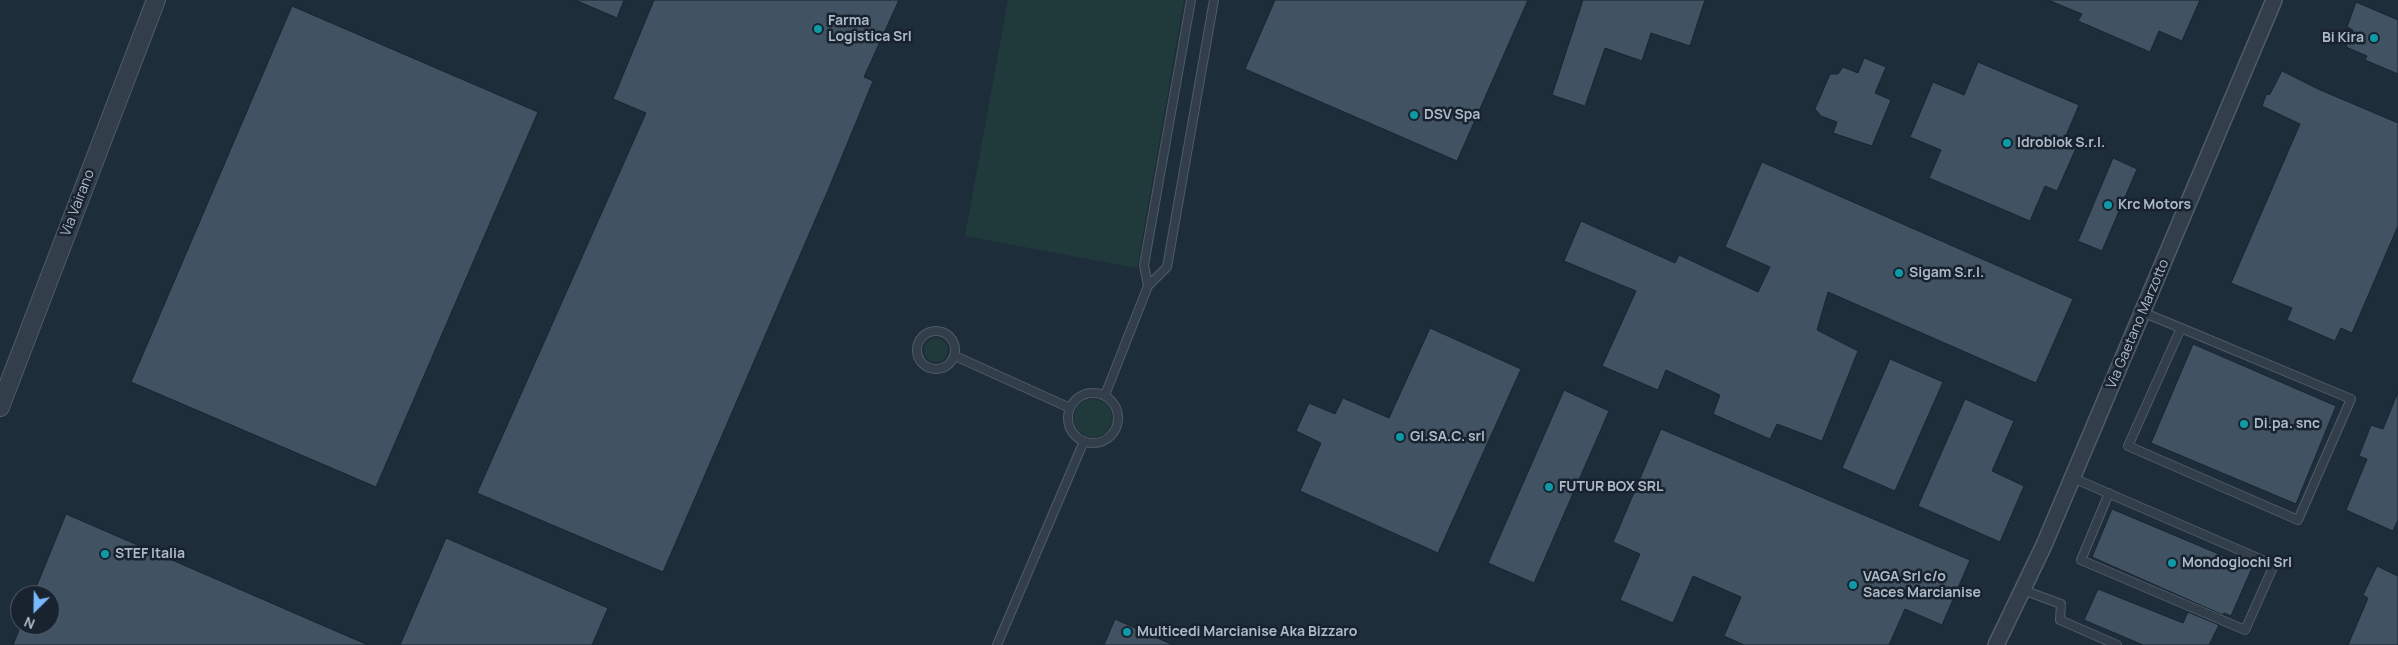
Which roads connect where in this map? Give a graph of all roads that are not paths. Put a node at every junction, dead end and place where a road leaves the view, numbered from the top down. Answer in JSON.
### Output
{"nodes":[{"id":1,"x":156,"y":0,"type":"edge"},
{"id":2,"x":1190,"y":0,"type":"edge"},
{"id":3,"x":1214,"y":0,"type":"edge"},
{"id":4,"x":2274,"y":0,"type":"edge"},
{"id":5,"x":1148,"y":286,"type":"junction"},
{"id":6,"x":2142,"y":312,"type":"junction"},
{"id":7,"x":2181,"y":328,"type":"junction"},
{"id":8,"x":954,"y":356,"type":"junction"},
{"id":9,"x":1105,"y":395,"type":"junction"},
{"id":10,"x":0,"y":407,"type":"edge"},
{"id":11,"x":1070,"y":408,"type":"junction"},
{"id":12,"x":1084,"y":441,"type":"junction"},
{"id":13,"x":2072,"y":478,"type":"junction"},
{"id":14,"x":2109,"y":494,"type":"junction"},
{"id":15,"x":2023,"y":590,"type":"junction"},
{"id":16,"x":997,"y":645,"type":"edge"},
{"id":17,"x":1996,"y":645,"type":"edge"},
{"id":18,"x":2117,"y":645,"type":"edge"}],
"edges":[{"from":1,"to":10,"type":"street","name":"Via Vairano"},
{"from":2,"to":5,"type":"lane"},
{"from":3,"to":5,"type":"lane"},
{"from":4,"to":6,"type":"street","name":"Via Gaetano Marzotto"},
{"from":5,"to":9,"type":"lane"},
{"from":6,"to":7,"type":"lane"},
{"from":6,"to":13,"type":"street","name":"Via Gaetano Marzotto"},
{"from":7,"to":7,"type":"lane"},
{"from":8,"to":8,"type":"lane"},
{"from":8,"to":11,"type":"lane"},
{"from":9,"to":11,"type":"lane"},
{"from":9,"to":12,"type":"lane"},
{"from":11,"to":12,"type":"lane"},
{"from":12,"to":16,"type":"lane"},
{"from":13,"to":14,"type":"lane"},
{"from":13,"to":15,"type":"street","name":"Via Gaetano Marzotto"},
{"from":14,"to":14,"type":"lane"},
{"from":15,"to":17,"type":"street","name":"Via Gaetano Marzotto"},
{"from":15,"to":18,"type":"lane"}]}
